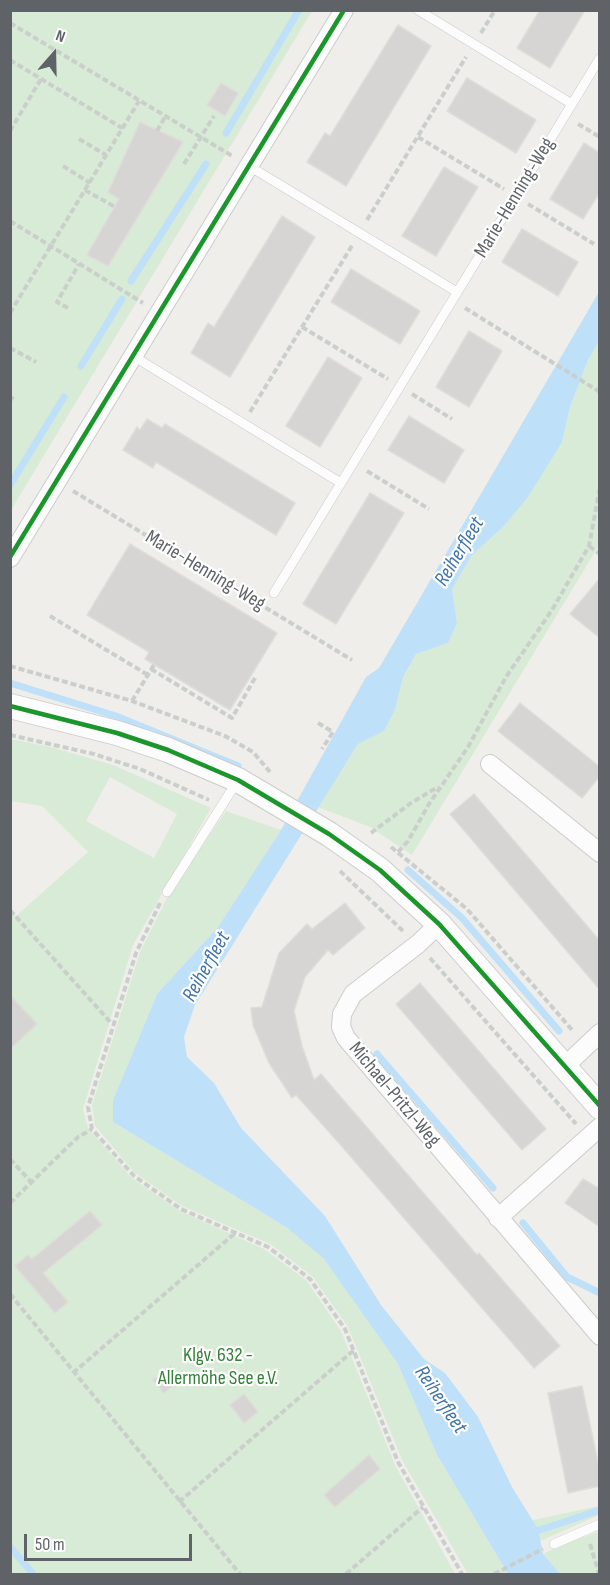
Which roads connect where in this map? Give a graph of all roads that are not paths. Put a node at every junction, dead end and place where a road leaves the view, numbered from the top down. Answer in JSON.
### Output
{"nodes":[{"id":1,"x":344,"y":10,"type":"edge"},
{"id":2,"x":418,"y":10,"type":"edge"},
{"id":3,"x":600,"y":58,"type":"edge"},
{"id":4,"x":572,"y":104,"type":"junction"},
{"id":5,"x":249,"y":166,"type":"junction"},
{"id":6,"x":457,"y":292,"type":"junction"},
{"id":7,"x":133,"y":356,"type":"junction"},
{"id":8,"x":341,"y":483,"type":"junction"},
{"id":9,"x":10,"y":558,"type":"edge"},
{"id":10,"x":274,"y":593,"type":"dead end"},
{"id":11,"x":10,"y":706,"type":"edge"},
{"id":12,"x":490,"y":764,"type":"dead end"},
{"id":13,"x":238,"y":780,"type":"junction"},
{"id":14,"x":600,"y":853,"type":"edge"},
{"id":15,"x":166,"y":892,"type":"road end"},
{"id":16,"x":439,"y":924,"type":"junction"},
{"id":17,"x":600,"y":1033,"type":"edge"},
{"id":18,"x":563,"y":1068,"type":"junction"},
{"id":19,"x":600,"y":1107,"type":"edge"},
{"id":20,"x":594,"y":1132,"type":"edge"},
{"id":21,"x":498,"y":1218,"type":"junction"},
{"id":22,"x":600,"y":1336,"type":"edge"},
{"id":23,"x":600,"y":1524,"type":"edge"},
{"id":24,"x":554,"y":1544,"type":"road end"}],
"edges":[{"from":1,"to":5,"type":"street"},
{"from":2,"to":4,"type":"lane"},
{"from":3,"to":4,"type":"lane","name":"Marie-Henning-Weg"},
{"from":4,"to":6,"type":"lane","name":"Marie-Henning-Weg"},
{"from":5,"to":6,"type":"lane"},
{"from":5,"to":7,"type":"street"},
{"from":6,"to":8,"type":"lane","name":"Marie-Henning-Weg"},
{"from":7,"to":8,"type":"lane"},
{"from":7,"to":9,"type":"street"},
{"from":8,"to":10,"type":"lane","name":"Marie-Henning-Weg"},
{"from":11,"to":13,"type":"street"},
{"from":12,"to":14,"type":"street"},
{"from":13,"to":15,"type":"lane"},
{"from":13,"to":16,"type":"street"},
{"from":16,"to":18,"type":"street"},
{"from":16,"to":21,"type":"street","name":"Michael-Pritzl-Weg"},
{"from":17,"to":18,"type":"street"},
{"from":18,"to":19,"type":"street"},
{"from":20,"to":21,"type":"street"},
{"from":21,"to":22,"type":"street","name":"Michael-Pritzl-Weg"},
{"from":23,"to":24,"type":"lane"}]}
